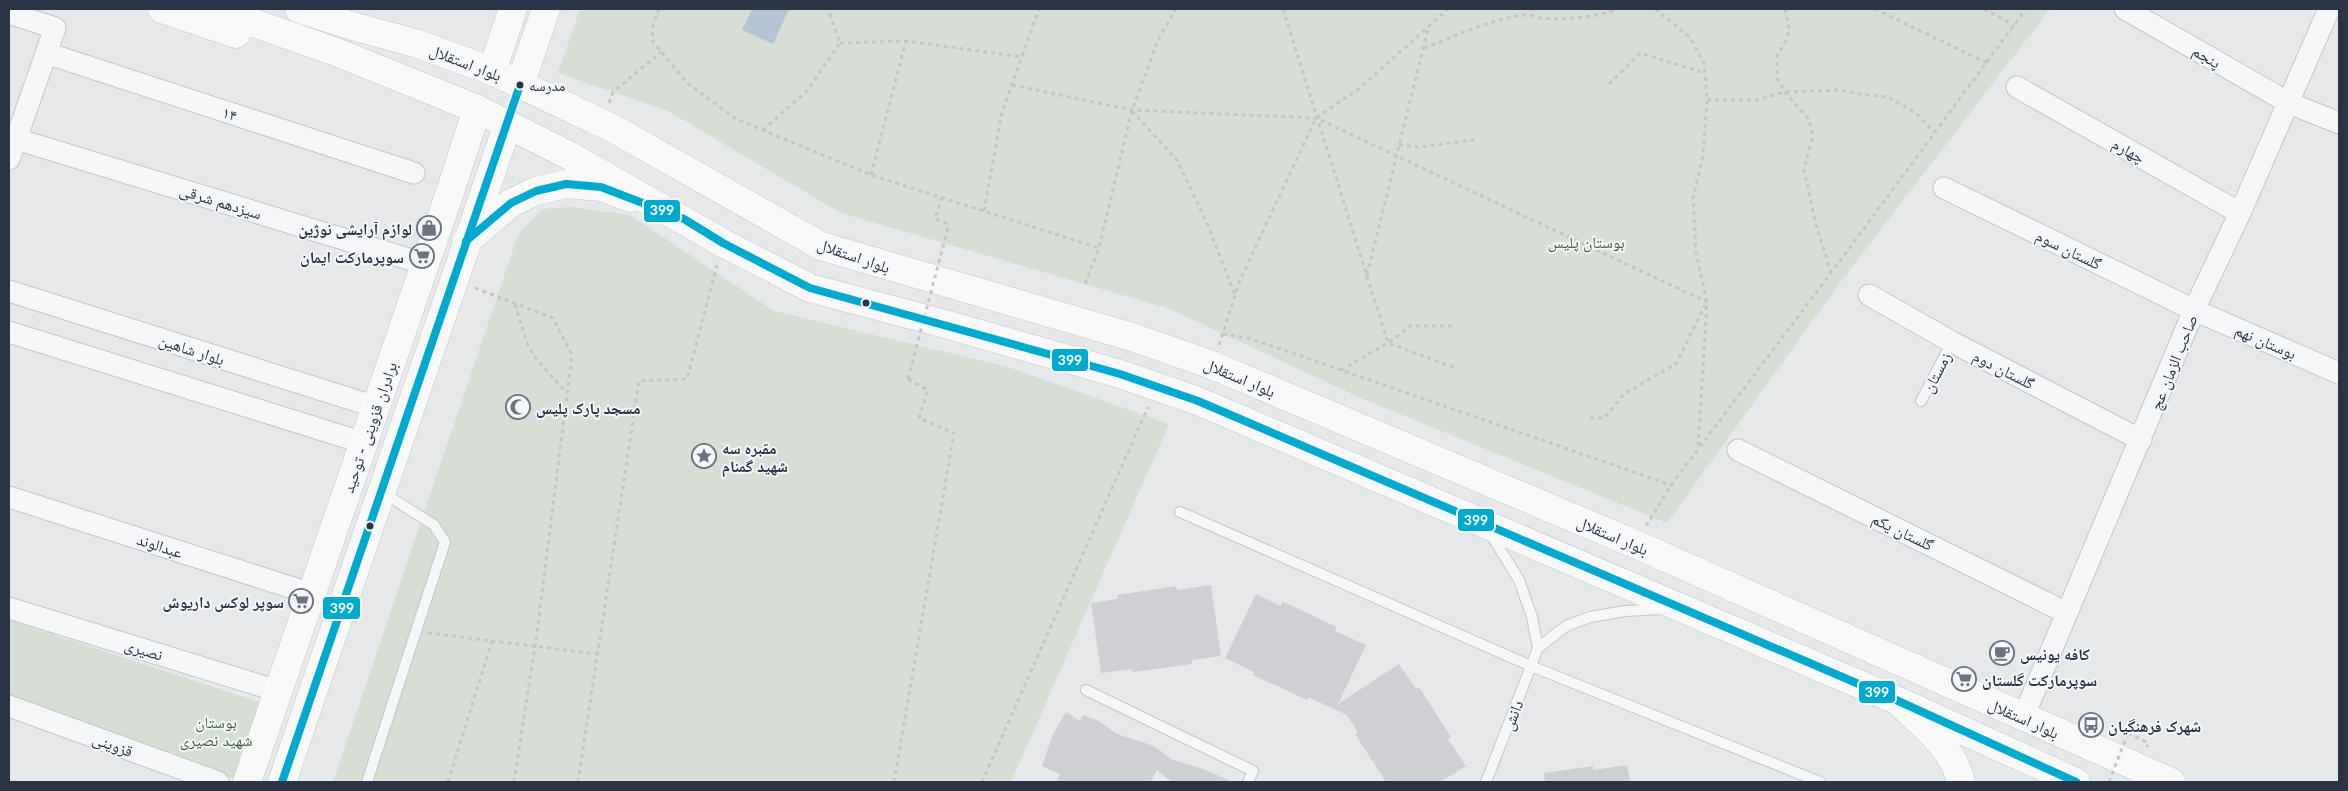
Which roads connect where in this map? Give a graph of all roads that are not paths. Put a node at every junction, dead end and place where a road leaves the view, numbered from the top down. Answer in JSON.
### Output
{"nodes":[{"id":1,"x":162,"y":9,"type":"edge"},
{"id":2,"x":214,"y":9,"type":"edge"},
{"id":3,"x":299,"y":9,"type":"edge"},
{"id":4,"x":343,"y":9,"type":"edge"},
{"id":5,"x":513,"y":9,"type":"edge"},
{"id":6,"x":546,"y":9,"type":"edge"},
{"id":7,"x":2125,"y":9,"type":"edge"},
{"id":8,"x":2329,"y":9,"type":"edge"},
{"id":9,"x":9,"y":13,"type":"edge"},
{"id":10,"x":418,"y":44,"type":"junction"},
{"id":11,"x":336,"y":52,"type":"junction"},
{"id":12,"x":46,"y":53,"type":"junction"},
{"id":13,"x":492,"y":71,"type":"junction"},
{"id":14,"x":520,"y":84,"type":"junction"},
{"id":15,"x":2017,"y":87,"type":"dead end"},
{"id":16,"x":2289,"y":102,"type":"junction"},
{"id":17,"x":476,"y":109,"type":"junction"},
{"id":18,"x":2339,"y":123,"type":"edge"},
{"id":19,"x":508,"y":124,"type":"junction"},
{"id":20,"x":16,"y":139,"type":"junction"},
{"id":21,"x":9,"y":159,"type":"edge"},
{"id":22,"x":414,"y":172,"type":"dead end"},
{"id":23,"x":1944,"y":188,"type":"dead end"},
{"id":24,"x":2240,"y":213,"type":"junction"},
{"id":25,"x":684,"y":219,"type":"junction"},
{"id":26,"x":466,"y":241,"type":"junction"},
{"id":27,"x":426,"y":264,"type":"junction"},
{"id":28,"x":9,"y":291,"type":"edge"},
{"id":29,"x":1869,"y":295,"type":"dead end"},
{"id":30,"x":2194,"y":310,"type":"junction"},
{"id":31,"x":9,"y":332,"type":"edge"},
{"id":32,"x":1952,"y":342,"type":"junction"},
{"id":33,"x":2339,"y":373,"type":"edge"},
{"id":34,"x":1921,"y":401,"type":"dead end"},
{"id":35,"x":376,"y":407,"type":"junction"},
{"id":36,"x":2141,"y":440,"type":"junction"},
{"id":37,"x":364,"y":442,"type":"junction"},
{"id":38,"x":1738,"y":450,"type":"dead end"},
{"id":39,"x":381,"y":492,"type":"junction"},
{"id":40,"x":9,"y":497,"type":"edge"},
{"id":41,"x":1180,"y":512,"type":"dead end"},
{"id":42,"x":1484,"y":523,"type":"junction"},
{"id":43,"x":312,"y":594,"type":"junction"},
{"id":44,"x":9,"y":608,"type":"edge"},
{"id":45,"x":1681,"y":608,"type":"junction"},
{"id":46,"x":2067,"y":613,"type":"junction"},
{"id":47,"x":1538,"y":648,"type":"junction"},
{"id":48,"x":1531,"y":666,"type":"junction"},
{"id":49,"x":1086,"y":690,"type":"dead end"},
{"id":50,"x":278,"y":691,"type":"junction"},
{"id":51,"x":1896,"y":700,"type":"junction"},
{"id":52,"x":9,"y":706,"type":"edge"},
{"id":53,"x":2024,"y":718,"type":"junction"},
{"id":54,"x":218,"y":782,"type":"edge"},
{"id":55,"x":247,"y":782,"type":"edge"},
{"id":56,"x":282,"y":782,"type":"edge"},
{"id":57,"x":367,"y":782,"type":"edge"},
{"id":58,"x":1248,"y":782,"type":"edge"},
{"id":59,"x":1486,"y":782,"type":"edge"},
{"id":60,"x":1820,"y":782,"type":"edge"},
{"id":61,"x":1961,"y":782,"type":"edge"},
{"id":62,"x":2076,"y":782,"type":"edge"},
{"id":63,"x":2171,"y":782,"type":"edge"}],
"edges":[{"from":1,"to":11,"type":"main road"},
{"from":2,"to":11,"type":"main road"},
{"from":3,"to":10,"type":"main road","name":"بلوار استقلال"},
{"from":4,"to":10,"type":"main road"},
{"from":5,"to":13,"type":"main road","name":"برادران قزوینی - توحید"},
{"from":6,"to":14,"type":"main road"},
{"from":7,"to":16,"type":"street","name":"پنجم"},
{"from":8,"to":16,"type":"street","name":"صاحب الزمان عج"},
{"from":9,"to":12,"type":"street"},
{"from":10,"to":13,"type":"main road","name":"بلوار استقلال"},
{"from":11,"to":17,"type":"main road"},
{"from":12,"to":20,"type":"street"},
{"from":12,"to":22,"type":"street","name":"۱۴"},
{"from":13,"to":14,"type":"main road","name":"بلوار استقلال"},
{"from":13,"to":17,"type":"main road","name":"برادران قزوینی - توحید"},
{"from":14,"to":19,"type":"main road"},
{"from":14,"to":53,"type":"main road","name":"بلوار استقلال"},
{"from":15,"to":24,"type":"street","name":"چهارم"},
{"from":16,"to":18,"type":"street","name":"پنجم"},
{"from":16,"to":24,"type":"street","name":"صاحب الزمان عج"},
{"from":17,"to":19,"type":"main road"},
{"from":17,"to":27,"type":"main road","name":"برادران قزوینی - توحید"},
{"from":19,"to":25,"type":"main road"},
{"from":19,"to":26,"type":"main road"},
{"from":20,"to":21,"type":"street"},
{"from":20,"to":27,"type":"street","name":"سیزدهم شرقی"},
{"from":23,"to":30,"type":"street","name":"گلستان سوم"},
{"from":24,"to":30,"type":"street","name":"صاحب الزمان عج"},
{"from":25,"to":26,"type":"main road"},
{"from":25,"to":42,"type":"main road"},
{"from":26,"to":39,"type":"main road"},
{"from":27,"to":35,"type":"main road","name":"برادران قزوینی - توحید"},
{"from":28,"to":35,"type":"street","name":"بلوار شاهین"},
{"from":29,"to":32,"type":"street","name":"گلستان دوم"},
{"from":30,"to":33,"type":"street","name":"بوستان نهم"},
{"from":30,"to":36,"type":"street","name":"صاحب الزمان عج"},
{"from":31,"to":37,"type":"street"},
{"from":32,"to":34,"type":"lane","name":"زمستان"},
{"from":32,"to":36,"type":"street","name":"گلستان دوم"},
{"from":35,"to":37,"type":"main road","name":"برادران قزوینی - توحید"},
{"from":36,"to":46,"type":"street","name":"صاحب الزمان عج"},
{"from":37,"to":43,"type":"main road","name":"برادران قزوینی - توحید"},
{"from":38,"to":46,"type":"street","name":"گلستان یکم"},
{"from":39,"to":56,"type":"main road"},
{"from":39,"to":57,"type":"lane"},
{"from":40,"to":43,"type":"street","name":"عبدالوند"},
{"from":41,"to":48,"type":"lane"},
{"from":42,"to":45,"type":"main road"},
{"from":42,"to":47,"type":"lane"},
{"from":43,"to":50,"type":"main road","name":"برادران قزوینی - توحید"},
{"from":44,"to":50,"type":"street","name":"نصیری"},
{"from":45,"to":47,"type":"lane"},
{"from":45,"to":51,"type":"main road"},
{"from":46,"to":53,"type":"street","name":"صاحب الزمان عج"},
{"from":47,"to":48,"type":"lane","name":"دانش"},
{"from":48,"to":59,"type":"lane","name":"دانش"},
{"from":48,"to":60,"type":"lane"},
{"from":49,"to":58,"type":"lane"},
{"from":50,"to":55,"type":"main road","name":"برادران قزوینی - توحید"},
{"from":51,"to":61,"type":"main road"},
{"from":51,"to":62,"type":"main road"},
{"from":52,"to":54,"type":"street","name":"قزوینی"},
{"from":53,"to":63,"type":"main road","name":"بلوار استقلال"}]}
